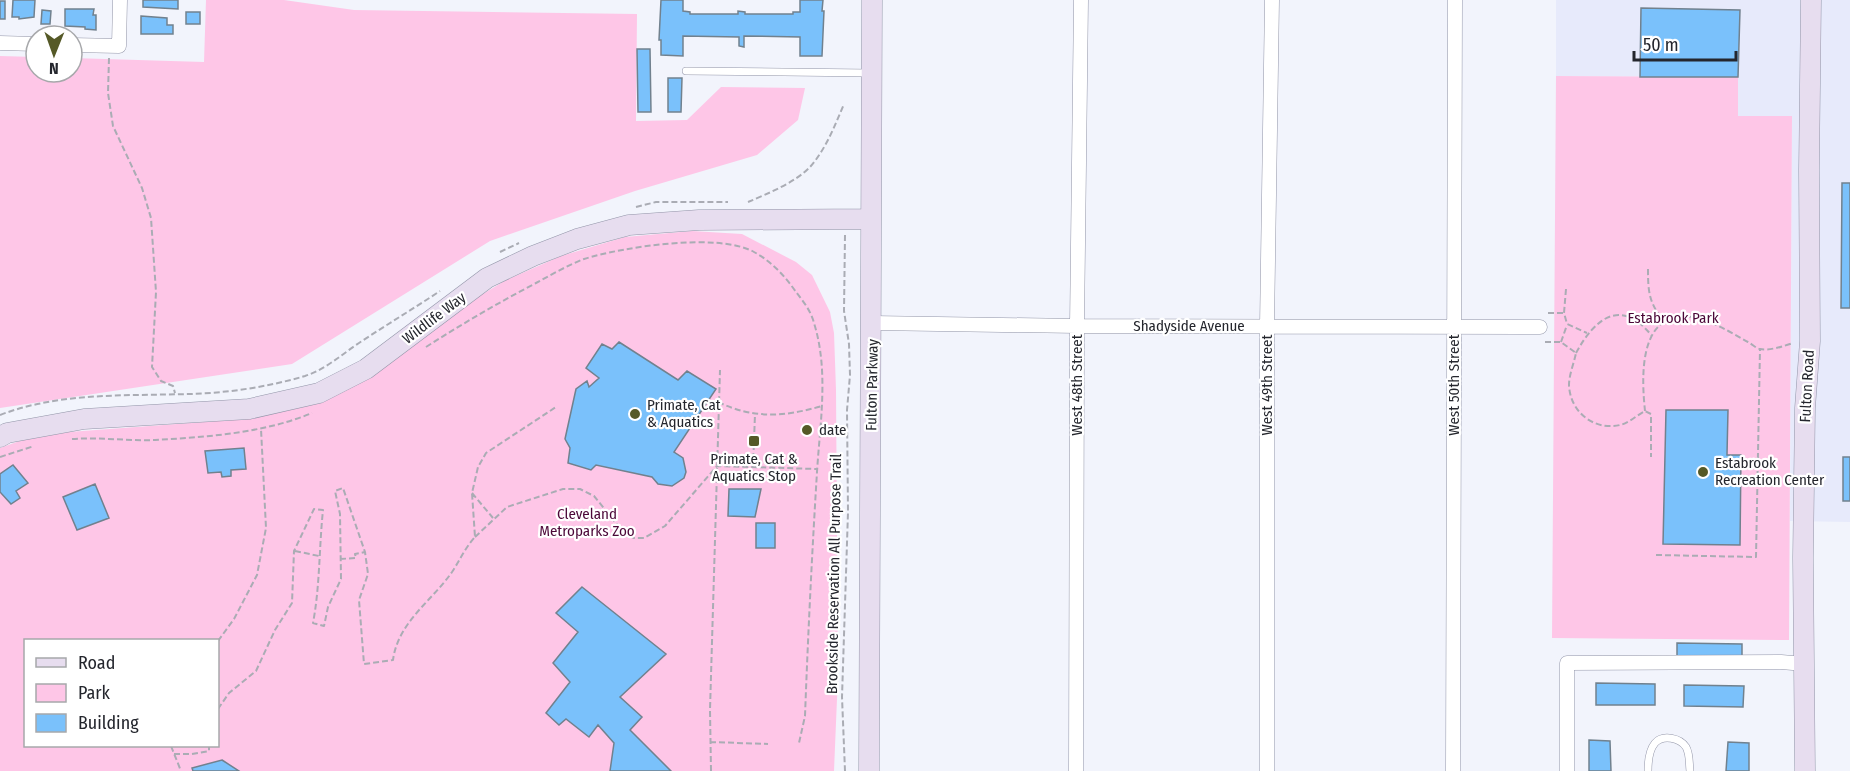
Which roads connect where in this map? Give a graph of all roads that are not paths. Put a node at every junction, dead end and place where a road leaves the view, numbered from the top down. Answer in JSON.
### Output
{"nodes":[{"id":1,"x":120,"y":0,"type":"edge"},
{"id":2,"x":873,"y":0,"type":"edge"},
{"id":3,"x":1081,"y":0,"type":"edge"},
{"id":4,"x":1272,"y":0,"type":"edge"},
{"id":5,"x":1455,"y":0,"type":"edge"},
{"id":6,"x":1811,"y":0,"type":"edge"},
{"id":7,"x":0,"y":43,"type":"edge"},
{"id":8,"x":24,"y":44,"type":"edge"},
{"id":9,"x":84,"y":47,"type":"edge"},
{"id":10,"x":686,"y":71,"type":"dead end"},
{"id":11,"x":872,"y":73,"type":"junction"},
{"id":12,"x":871,"y":219,"type":"junction"},
{"id":13,"x":873,"y":322,"type":"junction"},
{"id":14,"x":1077,"y":326,"type":"junction"},
{"id":15,"x":1267,"y":326,"type":"junction"},
{"id":16,"x":1454,"y":326,"type":"junction"},
{"id":17,"x":1540,"y":327,"type":"dead end"},
{"id":18,"x":0,"y":437,"type":"edge"},
{"id":19,"x":1805,"y":664,"type":"junction"},
{"id":20,"x":869,"y":771,"type":"edge"},
{"id":21,"x":1076,"y":771,"type":"edge"},
{"id":22,"x":1267,"y":771,"type":"edge"},
{"id":23,"x":1452,"y":771,"type":"edge"},
{"id":24,"x":1567,"y":771,"type":"edge"},
{"id":25,"x":1648,"y":771,"type":"edge"},
{"id":26,"x":1690,"y":771,"type":"edge"},
{"id":27,"x":1805,"y":771,"type":"edge"}],
"edges":[{"from":1,"to":9,"type":"street"},
{"from":2,"to":11,"type":"street","name":"Fulton Parkway"},
{"from":3,"to":14,"type":"street","name":"West 48th Street"},
{"from":4,"to":15,"type":"street","name":"West 49th Street"},
{"from":5,"to":16,"type":"street","name":"West 50th Street"},
{"from":6,"to":19,"type":"street","name":"Fulton Road"},
{"from":7,"to":8,"type":"street"},
{"from":10,"to":11,"type":"lane"},
{"from":11,"to":12,"type":"street","name":"Fulton Parkway"},
{"from":12,"to":13,"type":"street","name":"Fulton Parkway"},
{"from":12,"to":18,"type":"street","name":"Wildlife Way"},
{"from":13,"to":14,"type":"street","name":"Shadyside Avenue"},
{"from":13,"to":20,"type":"street","name":"Fulton Parkway"},
{"from":14,"to":15,"type":"street","name":"Shadyside Avenue"},
{"from":14,"to":21,"type":"street","name":"West 48th Street"},
{"from":15,"to":16,"type":"street","name":"Shadyside Avenue"},
{"from":15,"to":22,"type":"street","name":"West 49th Street"},
{"from":16,"to":17,"type":"street","name":"Shadyside Avenue"},
{"from":16,"to":23,"type":"street","name":"West 50th Street"},
{"from":19,"to":24,"type":"street"},
{"from":19,"to":27,"type":"street","name":"Fulton Road"},
{"from":25,"to":26,"type":"lane"}]}
